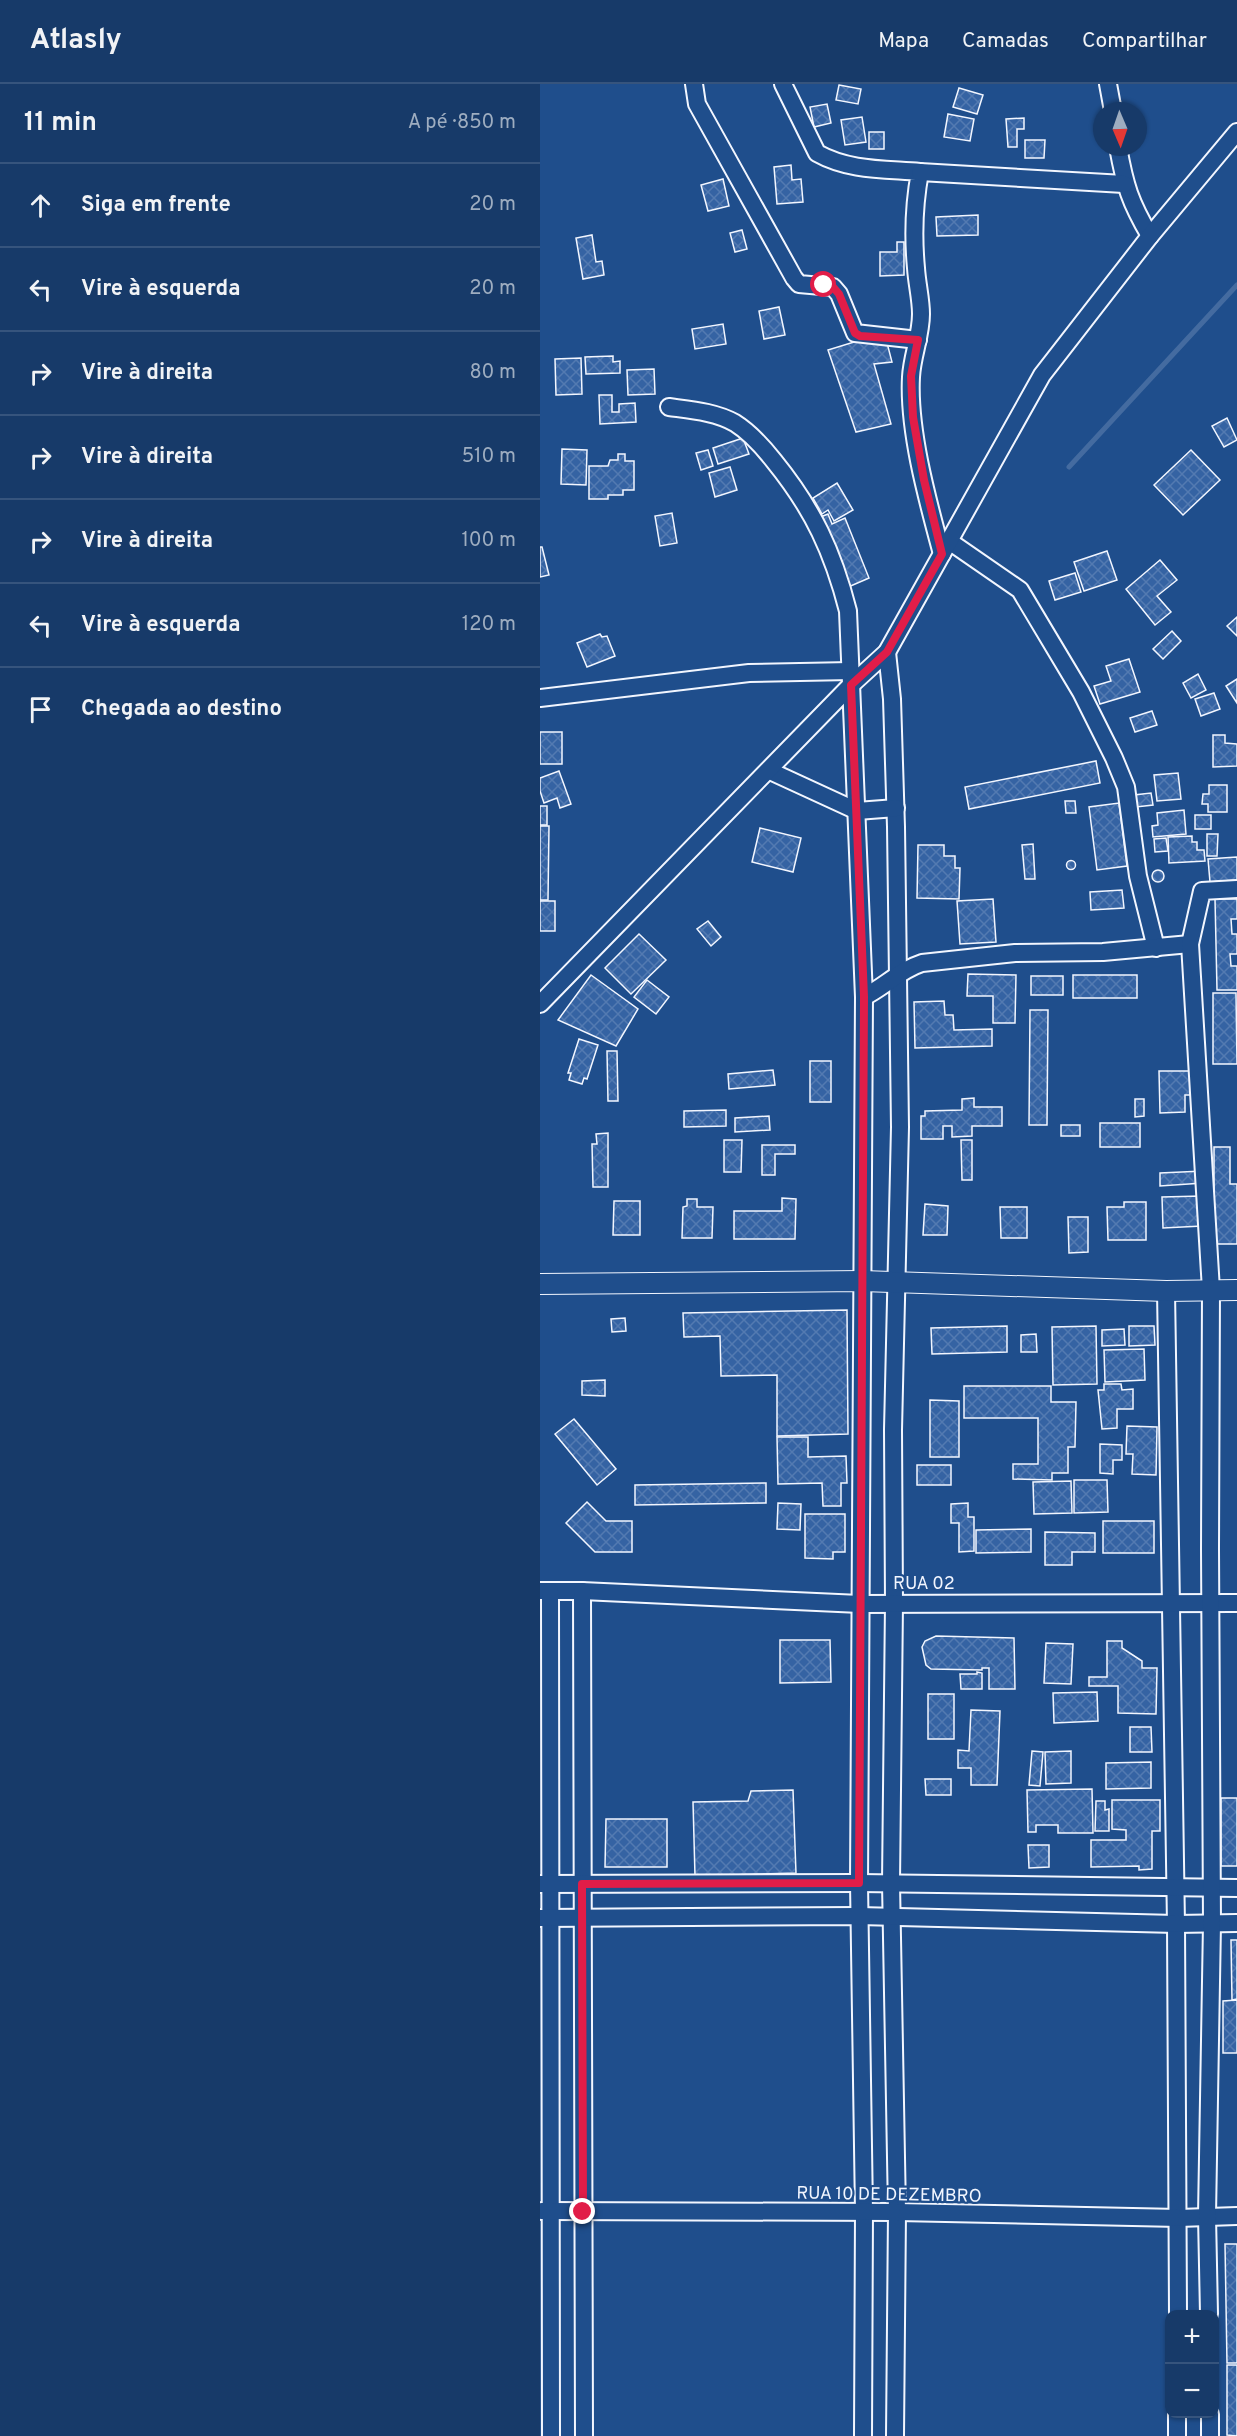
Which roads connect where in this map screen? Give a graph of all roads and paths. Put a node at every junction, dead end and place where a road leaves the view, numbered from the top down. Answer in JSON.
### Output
{"nodes":[{"id":1,"x":694,"y":84,"type":"edge"},
{"id":2,"x":783,"y":84,"type":"edge"},
{"id":3,"x":1108,"y":84,"type":"edge"},
{"id":4,"x":1111,"y":102,"type":"edge"},
{"id":5,"x":1237,"y":132,"type":"edge"},
{"id":6,"x":1119,"y":156,"type":"edge"},
{"id":7,"x":920,"y":172,"type":"junction"},
{"id":8,"x":1124,"y":184,"type":"junction"},
{"id":9,"x":1150,"y":236,"type":"junction"},
{"id":10,"x":918,"y":340,"type":"junction"},
{"id":11,"x":669,"y":406,"type":"dead end"},
{"id":12,"x":945,"y":547,"type":"junction"},
{"id":13,"x":887,"y":652,"type":"junction"},
{"id":14,"x":851,"y":678,"type":"junction"},
{"id":15,"x":540,"y":698,"type":"edge"},
{"id":16,"x":770,"y":771,"type":"junction"},
{"id":17,"x":896,"y":808,"type":"junction"},
{"id":18,"x":857,"y":812,"type":"junction"},
{"id":19,"x":1237,"y":889,"type":"edge"},
{"id":20,"x":1190,"y":944,"type":"junction"},
{"id":21,"x":1156,"y":948,"type":"junction"},
{"id":22,"x":899,"y":974,"type":"junction"},
{"id":23,"x":864,"y":997,"type":"junction"},
{"id":24,"x":540,"y":1004,"type":"edge"},
{"id":25,"x":862,"y":1281,"type":"junction"},
{"id":26,"x":897,"y":1281,"type":"junction"},
{"id":27,"x":540,"y":1284,"type":"edge"},
{"id":28,"x":1211,"y":1290,"type":"junction"},
{"id":29,"x":1237,"y":1290,"type":"edge"},
{"id":30,"x":1166,"y":1291,"type":"junction"},
{"id":31,"x":545,"y":1591,"type":"edge"},
{"id":32,"x":582,"y":1591,"type":"junction"},
{"id":33,"x":894,"y":1602,"type":"junction"},
{"id":34,"x":1172,"y":1602,"type":"junction"},
{"id":35,"x":1210,"y":1603,"type":"junction"},
{"id":36,"x":1237,"y":1603,"type":"edge"},
{"id":37,"x":860,"y":1604,"type":"junction"},
{"id":38,"x":859,"y":1883,"type":"junction"},
{"id":39,"x":891,"y":1883,"type":"junction"},
{"id":40,"x":545,"y":1884,"type":"edge"},
{"id":41,"x":582,"y":1884,"type":"junction"},
{"id":42,"x":1174,"y":1888,"type":"junction"},
{"id":43,"x":1211,"y":1888,"type":"junction"},
{"id":44,"x":1237,"y":1888,"type":"edge"},
{"id":45,"x":860,"y":1916,"type":"junction"},
{"id":46,"x":891,"y":1916,"type":"junction"},
{"id":47,"x":582,"y":1917,"type":"junction"},
{"id":48,"x":545,"y":1918,"type":"edge"},
{"id":49,"x":1212,"y":1923,"type":"junction"},
{"id":50,"x":1237,"y":1923,"type":"edge"},
{"id":51,"x":1176,"y":1924,"type":"junction"},
{"id":52,"x":546,"y":2211,"type":"edge"},
{"id":53,"x":583,"y":2212,"type":"junction"},
{"id":54,"x":864,"y":2212,"type":"junction"},
{"id":55,"x":897,"y":2212,"type":"junction"},
{"id":56,"x":1207,"y":2216,"type":"junction"},
{"id":57,"x":1237,"y":2216,"type":"edge"},
{"id":58,"x":1179,"y":2218,"type":"junction"},
{"id":59,"x":1178,"y":2310,"type":"edge"},
{"id":60,"x":1209,"y":2310,"type":"edge"},
{"id":61,"x":1177,"y":2418,"type":"edge"},
{"id":62,"x":1210,"y":2418,"type":"edge"},
{"id":63,"x":551,"y":2436,"type":"edge"},
{"id":64,"x":584,"y":2436,"type":"edge"},
{"id":65,"x":863,"y":2436,"type":"edge"},
{"id":66,"x":895,"y":2436,"type":"edge"},
{"id":67,"x":1177,"y":2436,"type":"edge"},
{"id":68,"x":1210,"y":2436,"type":"edge"}],
"edges":[{"from":1,"to":10,"type":"street"},
{"from":2,"to":7,"type":"street"},
{"from":3,"to":4,"type":"street"},
{"from":5,"to":9,"type":"street"},
{"from":6,"to":8,"type":"street"},
{"from":7,"to":8,"type":"street"},
{"from":7,"to":10,"type":"street"},
{"from":8,"to":9,"type":"street"},
{"from":9,"to":12,"type":"street"},
{"from":10,"to":12,"type":"street"},
{"from":11,"to":14,"type":"street"},
{"from":12,"to":13,"type":"street"},
{"from":12,"to":21,"type":"street"},
{"from":13,"to":14,"type":"street"},
{"from":13,"to":17,"type":"street"},
{"from":14,"to":15,"type":"street"},
{"from":14,"to":16,"type":"street"},
{"from":14,"to":18,"type":"street"},
{"from":16,"to":18,"type":"street"},
{"from":16,"to":24,"type":"street"},
{"from":17,"to":18,"type":"street"},
{"from":17,"to":22,"type":"street"},
{"from":18,"to":23,"type":"street"},
{"from":19,"to":20,"type":"street"},
{"from":20,"to":21,"type":"street"},
{"from":20,"to":28,"type":"street"},
{"from":21,"to":22,"type":"street"},
{"from":22,"to":23,"type":"street"},
{"from":22,"to":26,"type":"street"},
{"from":23,"to":25,"type":"street"},
{"from":25,"to":26,"type":"street"},
{"from":25,"to":27,"type":"street"},
{"from":25,"to":37,"type":"street"},
{"from":26,"to":30,"type":"street"},
{"from":26,"to":33,"type":"street"},
{"from":28,"to":29,"type":"street"},
{"from":28,"to":30,"type":"street"},
{"from":28,"to":35,"type":"street"},
{"from":30,"to":34,"type":"street"},
{"from":31,"to":32,"type":"street","name":"RUA 02"},
{"from":31,"to":40,"type":"street"},
{"from":32,"to":37,"type":"street","name":"RUA 02"},
{"from":32,"to":41,"type":"street"},
{"from":33,"to":34,"type":"street","name":"RUA 02"},
{"from":33,"to":37,"type":"street","name":"RUA 02"},
{"from":33,"to":39,"type":"street"},
{"from":34,"to":35,"type":"street","name":"RUA 02"},
{"from":34,"to":42,"type":"street"},
{"from":35,"to":36,"type":"street","name":"RUA 02"},
{"from":35,"to":43,"type":"street"},
{"from":37,"to":38,"type":"street"},
{"from":38,"to":39,"type":"street"},
{"from":38,"to":41,"type":"street"},
{"from":38,"to":45,"type":"street"},
{"from":39,"to":42,"type":"street"},
{"from":39,"to":46,"type":"street"},
{"from":40,"to":41,"type":"street"},
{"from":40,"to":48,"type":"street"},
{"from":41,"to":47,"type":"street"},
{"from":42,"to":43,"type":"street"},
{"from":42,"to":51,"type":"street"},
{"from":43,"to":44,"type":"street"},
{"from":43,"to":49,"type":"street"},
{"from":45,"to":46,"type":"street"},
{"from":45,"to":47,"type":"street"},
{"from":45,"to":54,"type":"street"},
{"from":46,"to":51,"type":"street"},
{"from":46,"to":55,"type":"street"},
{"from":47,"to":48,"type":"street"},
{"from":47,"to":53,"type":"street"},
{"from":48,"to":52,"type":"street"},
{"from":49,"to":50,"type":"street"},
{"from":49,"to":51,"type":"street"},
{"from":49,"to":56,"type":"street"},
{"from":51,"to":58,"type":"street"},
{"from":52,"to":53,"type":"street","name":"RUA 10 DE DEZEMBRO"},
{"from":52,"to":63,"type":"street"},
{"from":53,"to":54,"type":"street","name":"RUA 10 DE DEZEMBRO"},
{"from":53,"to":64,"type":"street"},
{"from":54,"to":55,"type":"street","name":"RUA 10 DE DEZEMBRO"},
{"from":54,"to":65,"type":"street"},
{"from":55,"to":58,"type":"street","name":"RUA 10 DE DEZEMBRO"},
{"from":55,"to":66,"type":"street"},
{"from":56,"to":57,"type":"street","name":"RUA 10 DE DEZEMBRO"},
{"from":56,"to":58,"type":"street","name":"RUA 10 DE DEZEMBRO"},
{"from":56,"to":60,"type":"street"},
{"from":58,"to":59,"type":"street"},
{"from":61,"to":67,"type":"street"},
{"from":62,"to":68,"type":"street"}]}
